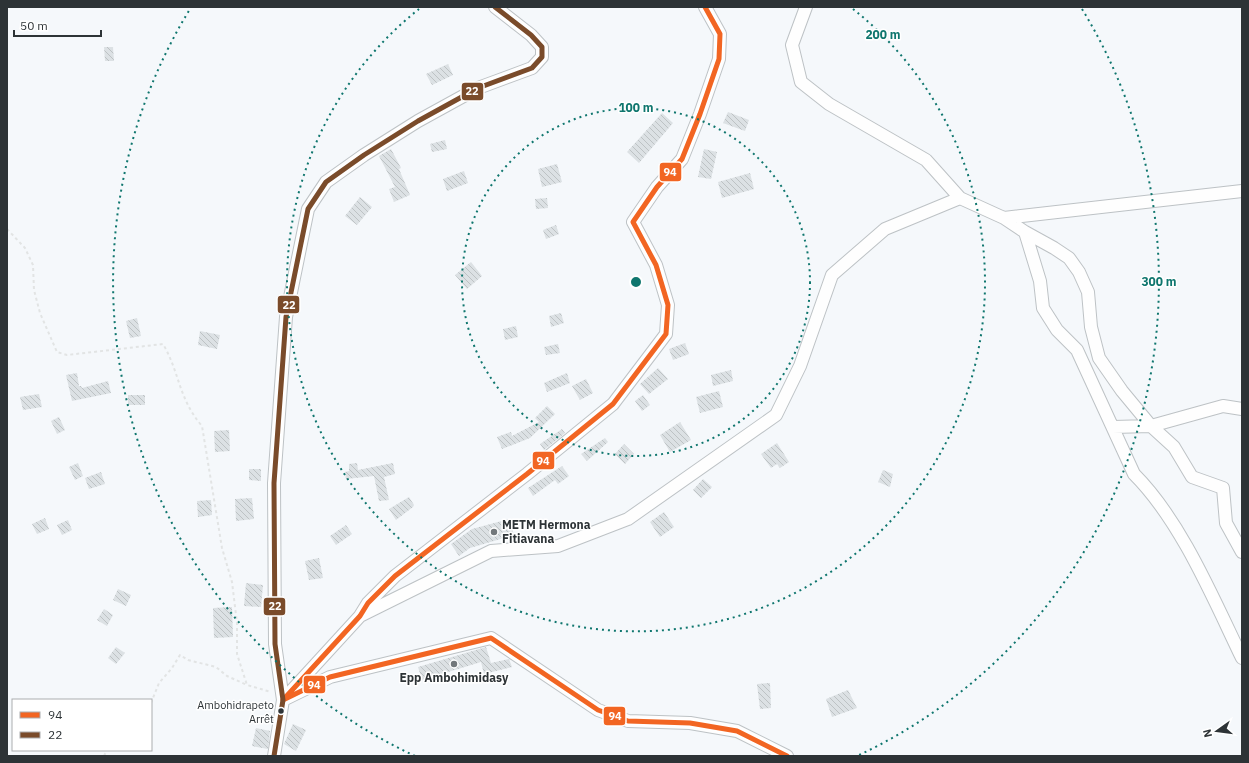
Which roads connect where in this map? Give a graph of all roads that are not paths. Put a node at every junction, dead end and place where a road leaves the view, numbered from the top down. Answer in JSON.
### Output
{"nodes":[{"id":1,"x":495,"y":7,"type":"edge"},
{"id":2,"x":705,"y":7,"type":"edge"},
{"id":3,"x":806,"y":7,"type":"edge"},
{"id":4,"x":1242,"y":191,"type":"edge"},
{"id":5,"x":960,"y":198,"type":"junction"},
{"id":6,"x":1004,"y":218,"type":"junction"},
{"id":7,"x":1024,"y":232,"type":"junction"},
{"id":8,"x":1242,"y":409,"type":"edge"},
{"id":9,"x":1150,"y":426,"type":"junction"},
{"id":10,"x":1113,"y":427,"type":"junction"},
{"id":11,"x":1242,"y":552,"type":"edge"},
{"id":12,"x":360,"y":616,"type":"junction"},
{"id":13,"x":1241,"y":651,"type":"edge"},
{"id":14,"x":283,"y":700,"type":"junction"},
{"id":15,"x":274,"y":756,"type":"edge"},
{"id":16,"x":787,"y":756,"type":"edge"}],
"edges":[{"from":1,"to":14,"type":"street"},
{"from":2,"to":12,"type":"street"},
{"from":3,"to":5,"type":"street"},
{"from":4,"to":6,"type":"street"},
{"from":5,"to":6,"type":"street"},
{"from":5,"to":12,"type":"street"},
{"from":6,"to":7,"type":"street"},
{"from":7,"to":9,"type":"street"},
{"from":7,"to":10,"type":"street"},
{"from":8,"to":9,"type":"street"},
{"from":9,"to":10,"type":"street"},
{"from":9,"to":11,"type":"street"},
{"from":10,"to":13,"type":"street"},
{"from":12,"to":14,"type":"street"},
{"from":14,"to":15,"type":"street"},
{"from":14,"to":16,"type":"street"}]}
